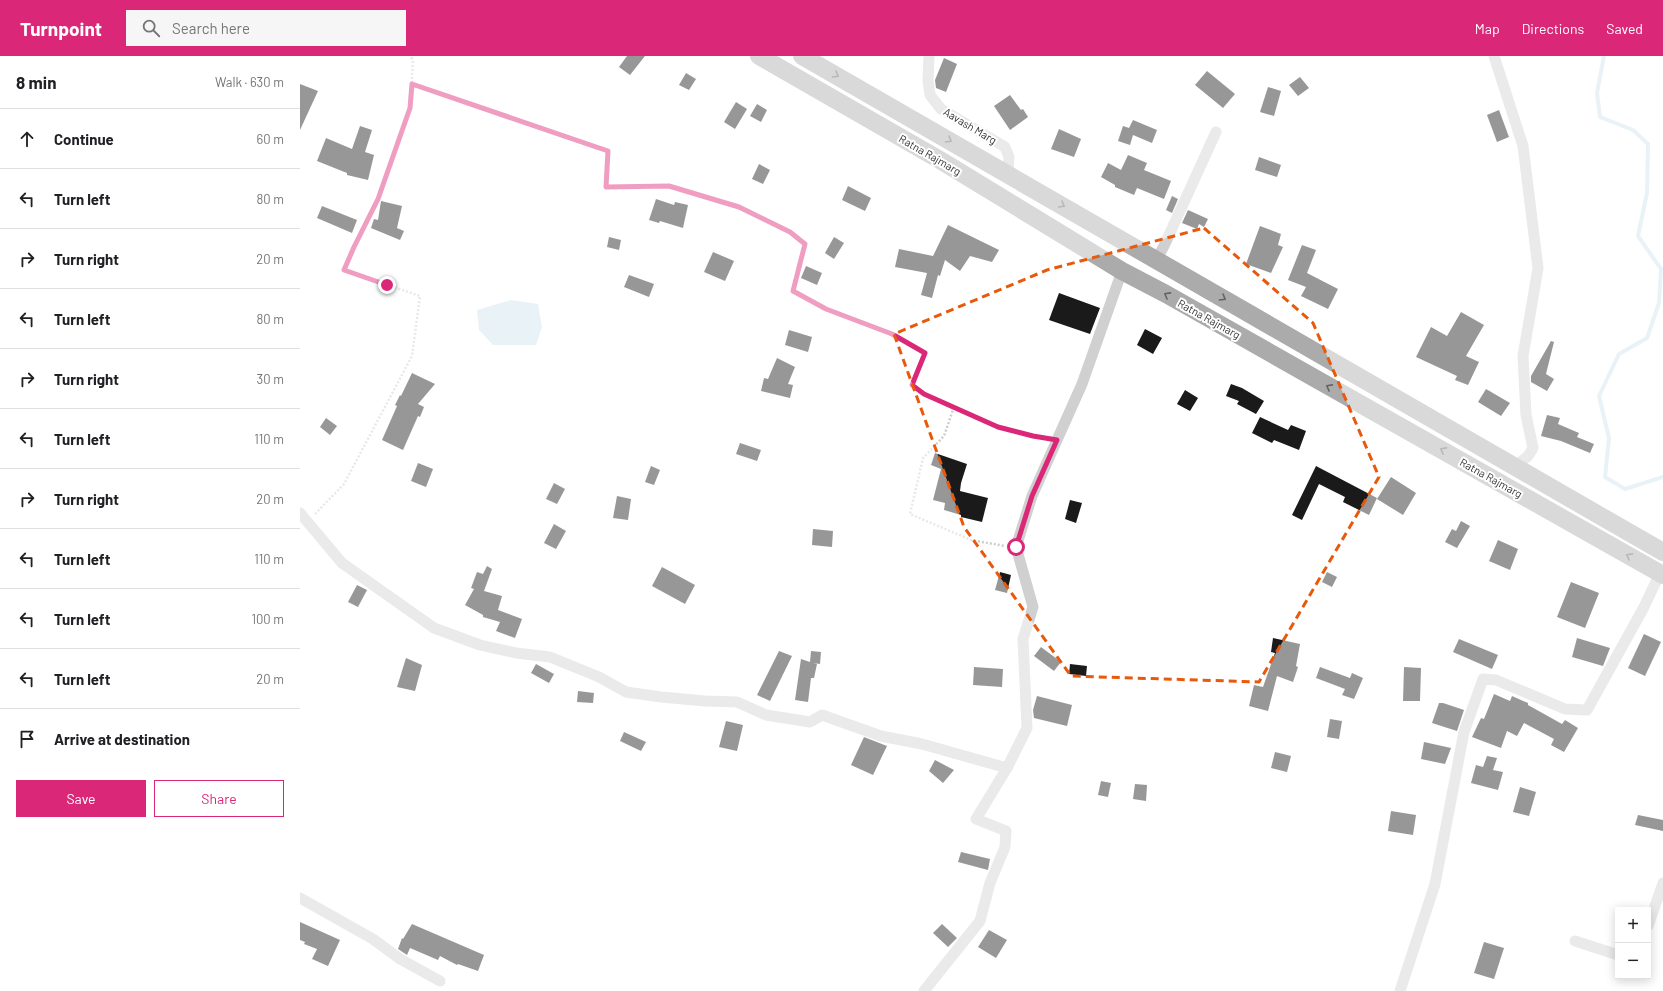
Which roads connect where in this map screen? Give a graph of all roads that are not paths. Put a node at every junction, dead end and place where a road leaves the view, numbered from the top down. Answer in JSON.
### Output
{"nodes":[{"id":1,"x":759,"y":56,"type":"edge"},
{"id":2,"x":802,"y":56,"type":"edge"},
{"id":3,"x":929,"y":56,"type":"edge"},
{"id":4,"x":1494,"y":56,"type":"edge"},
{"id":5,"x":1216,"y":132,"type":"dead end"},
{"id":6,"x":1008,"y":173,"type":"junction"},
{"id":7,"x":1156,"y":260,"type":"junction"},
{"id":8,"x":1122,"y":271,"type":"junction"},
{"id":9,"x":1514,"y":467,"type":"junction"},
{"id":10,"x":300,"y":513,"type":"edge"},
{"id":11,"x":1663,"y":552,"type":"edge"},
{"id":12,"x":1661,"y":574,"type":"edge"},
{"id":13,"x":1007,"y":768,"type":"junction"},
{"id":14,"x":1663,"y":883,"type":"edge"},
{"id":15,"x":300,"y":898,"type":"edge"},
{"id":16,"x":1651,"y":917,"type":"edge"},
{"id":17,"x":1575,"y":941,"type":"dead end"},
{"id":18,"x":1615,"y":954,"type":"edge"},
{"id":19,"x":440,"y":981,"type":"dead end"},
{"id":20,"x":924,"y":991,"type":"edge"},
{"id":21,"x":1400,"y":991,"type":"edge"}],
"edges":[{"from":1,"to":8,"type":"main road","name":"Ratna Rajmarg"},
{"from":2,"to":6,"type":"main road","name":"Ratna Rajmarg","one_way":true},
{"from":3,"to":6,"type":"street","name":"Aavash Marg"},
{"from":4,"to":9,"type":"street"},
{"from":5,"to":7,"type":"street"},
{"from":6,"to":7,"type":"main road","name":"Ratna Rajmarg","one_way":true},
{"from":7,"to":9,"type":"main road","name":"Ratna Rajmarg","one_way":true},
{"from":12,"to":8,"type":"main road","name":"Ratna Rajmarg","one_way":true},
{"from":8,"to":13,"type":"street"},
{"from":9,"to":11,"type":"main road","name":"Ratna Rajmarg"},
{"from":10,"to":13,"type":"street"},
{"from":12,"to":21,"type":"street"},
{"from":13,"to":20,"type":"street"},
{"from":14,"to":16,"type":"street"},
{"from":15,"to":19,"type":"street"},
{"from":17,"to":18,"type":"street"}]}
